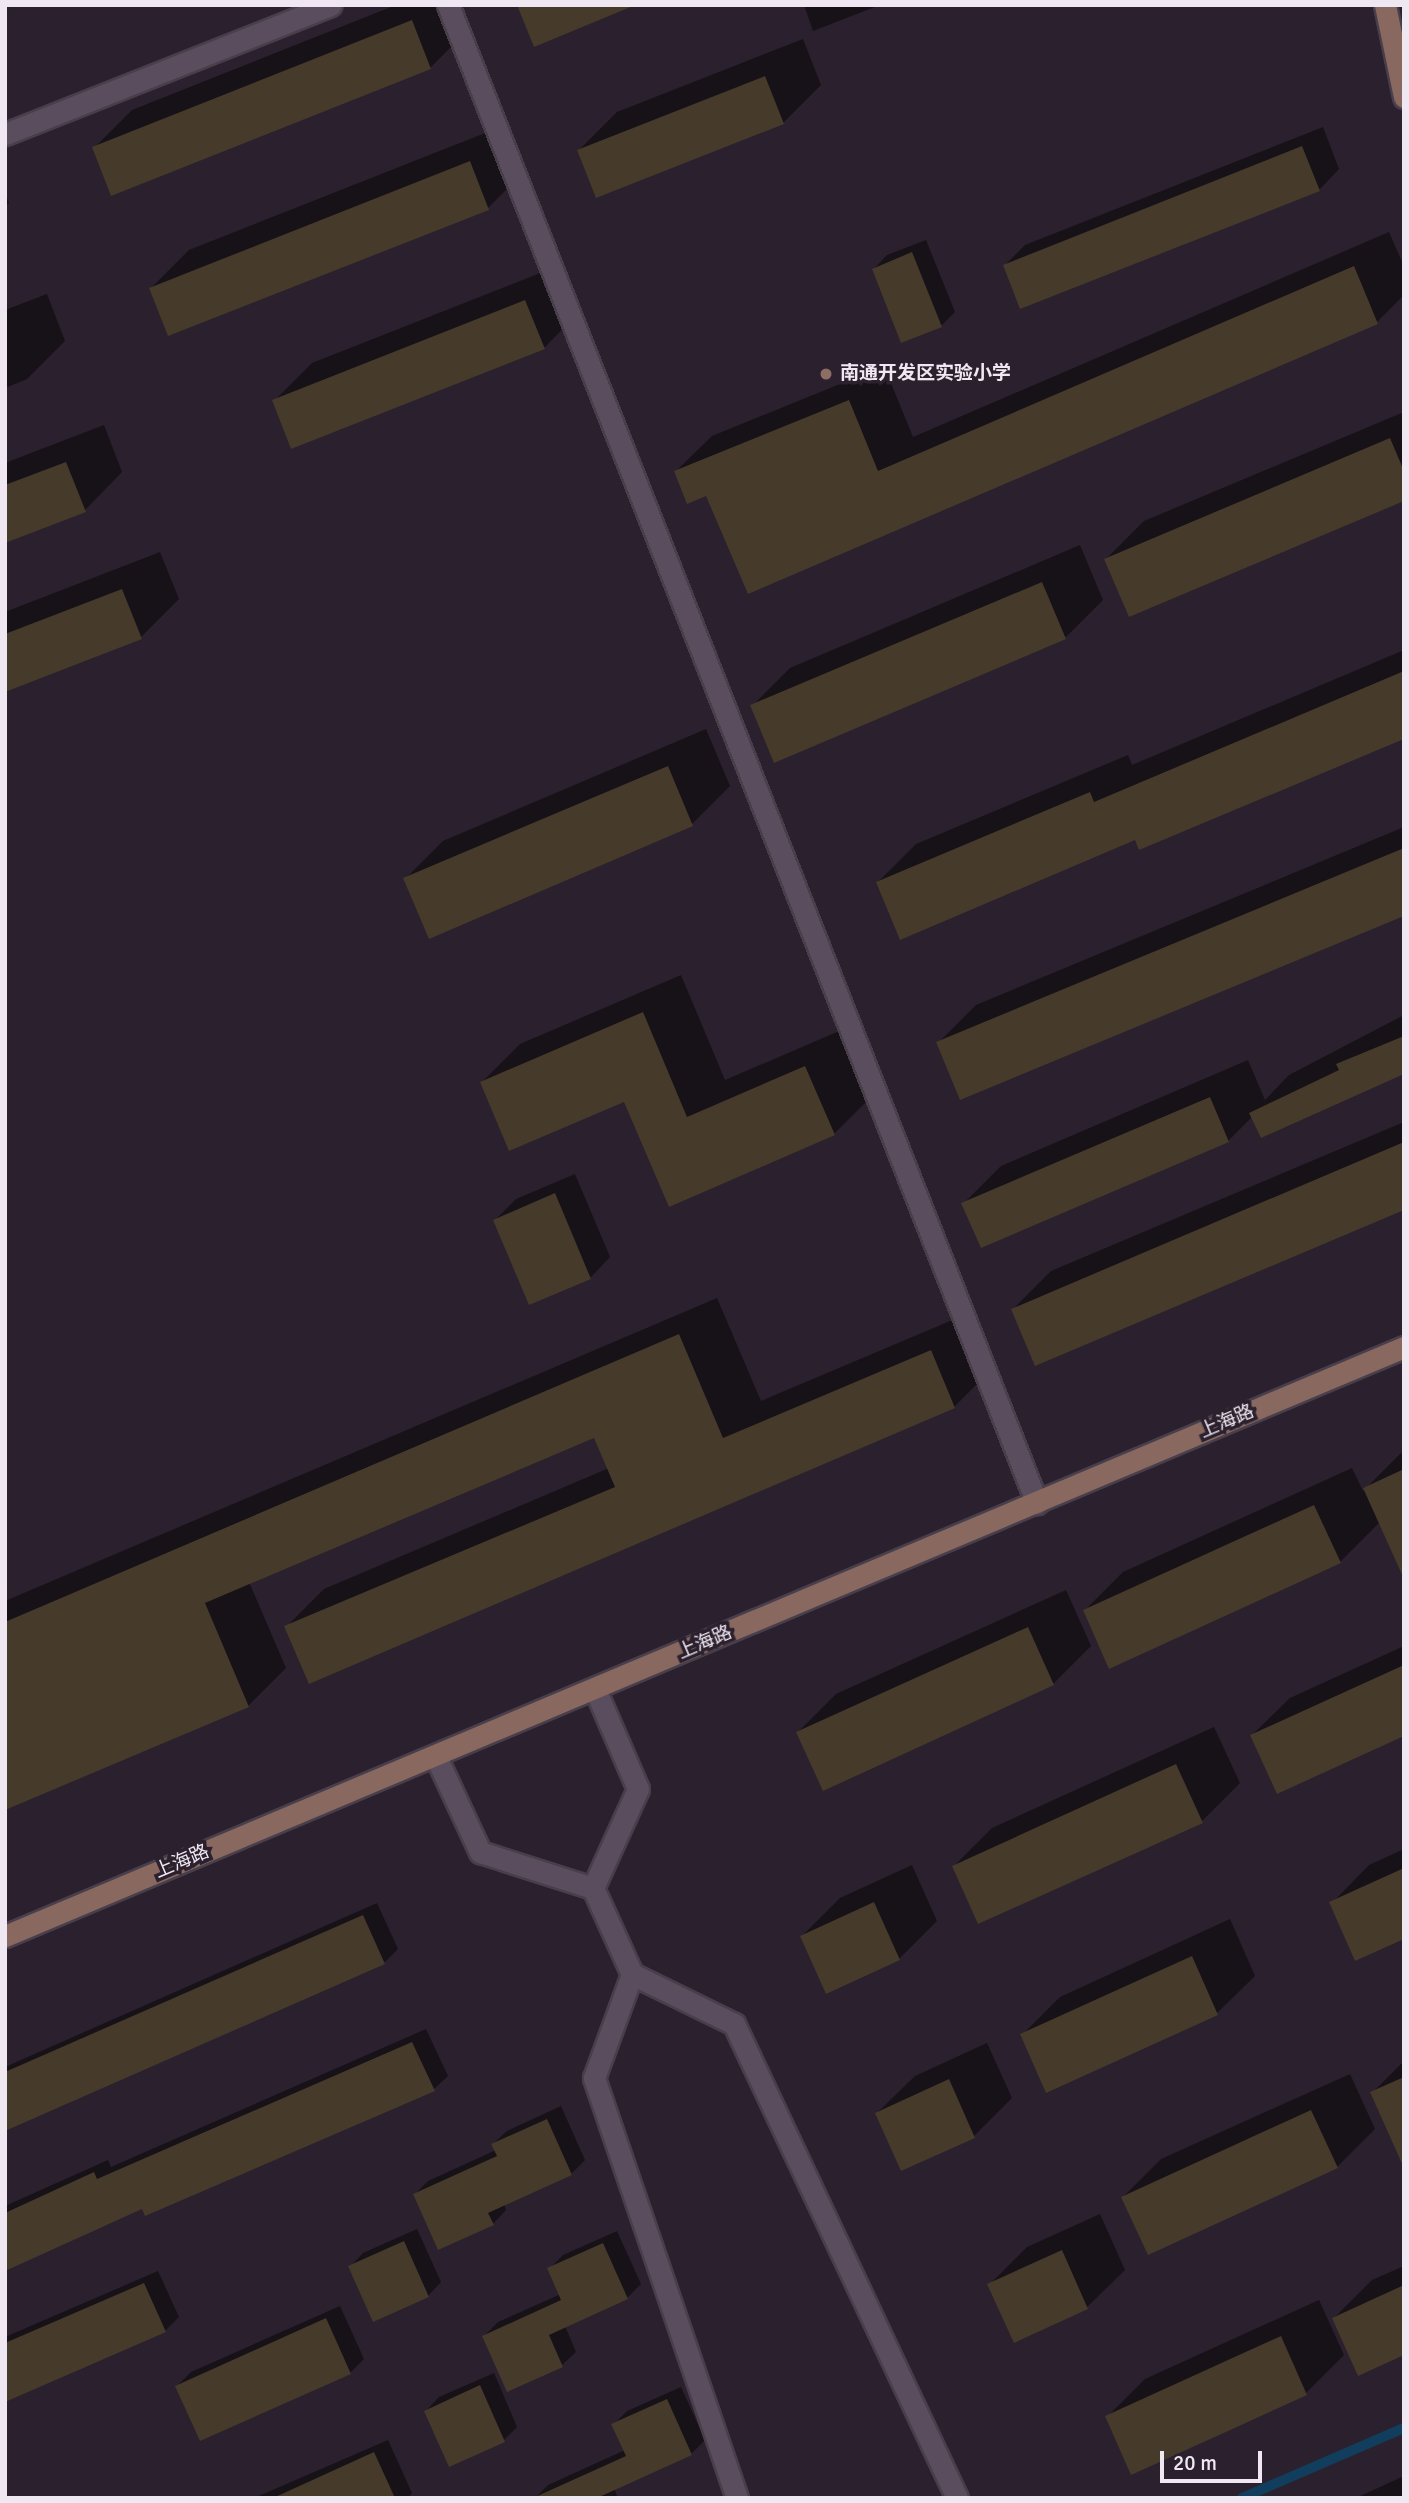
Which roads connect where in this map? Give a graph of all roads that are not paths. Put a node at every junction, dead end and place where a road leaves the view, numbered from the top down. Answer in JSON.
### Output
{"nodes":[{"id":1,"x":330,"y":5,"type":"edge"},
{"id":2,"x":448,"y":5,"type":"edge"},
{"id":3,"x":1385,"y":5,"type":"edge"},
{"id":4,"x":1404,"y":97,"type":"edge"},
{"id":5,"x":5,"y":134,"type":"edge"},
{"id":6,"x":1404,"y":1347,"type":"edge"},
{"id":7,"x":1037,"y":1503,"type":"junction"},
{"id":8,"x":594,"y":1689,"type":"junction"},
{"id":9,"x":436,"y":1757,"type":"junction"},
{"id":10,"x":593,"y":1888,"type":"junction"},
{"id":11,"x":5,"y":1936,"type":"edge"},
{"id":12,"x":632,"y":1974,"type":"junction"},
{"id":13,"x":737,"y":2498,"type":"edge"},
{"id":14,"x":957,"y":2498,"type":"edge"}],
"edges":[{"from":1,"to":5,"type":"street"},
{"from":2,"to":7,"type":"street"},
{"from":3,"to":4,"type":"street"},
{"from":6,"to":7,"type":"street","name":"上海路"},
{"from":7,"to":8,"type":"street","name":"上海路"},
{"from":8,"to":9,"type":"street","name":"上海路"},
{"from":8,"to":10,"type":"street"},
{"from":9,"to":10,"type":"street"},
{"from":9,"to":11,"type":"street","name":"上海路"},
{"from":10,"to":12,"type":"street"},
{"from":12,"to":13,"type":"street"},
{"from":12,"to":14,"type":"street"}]}
